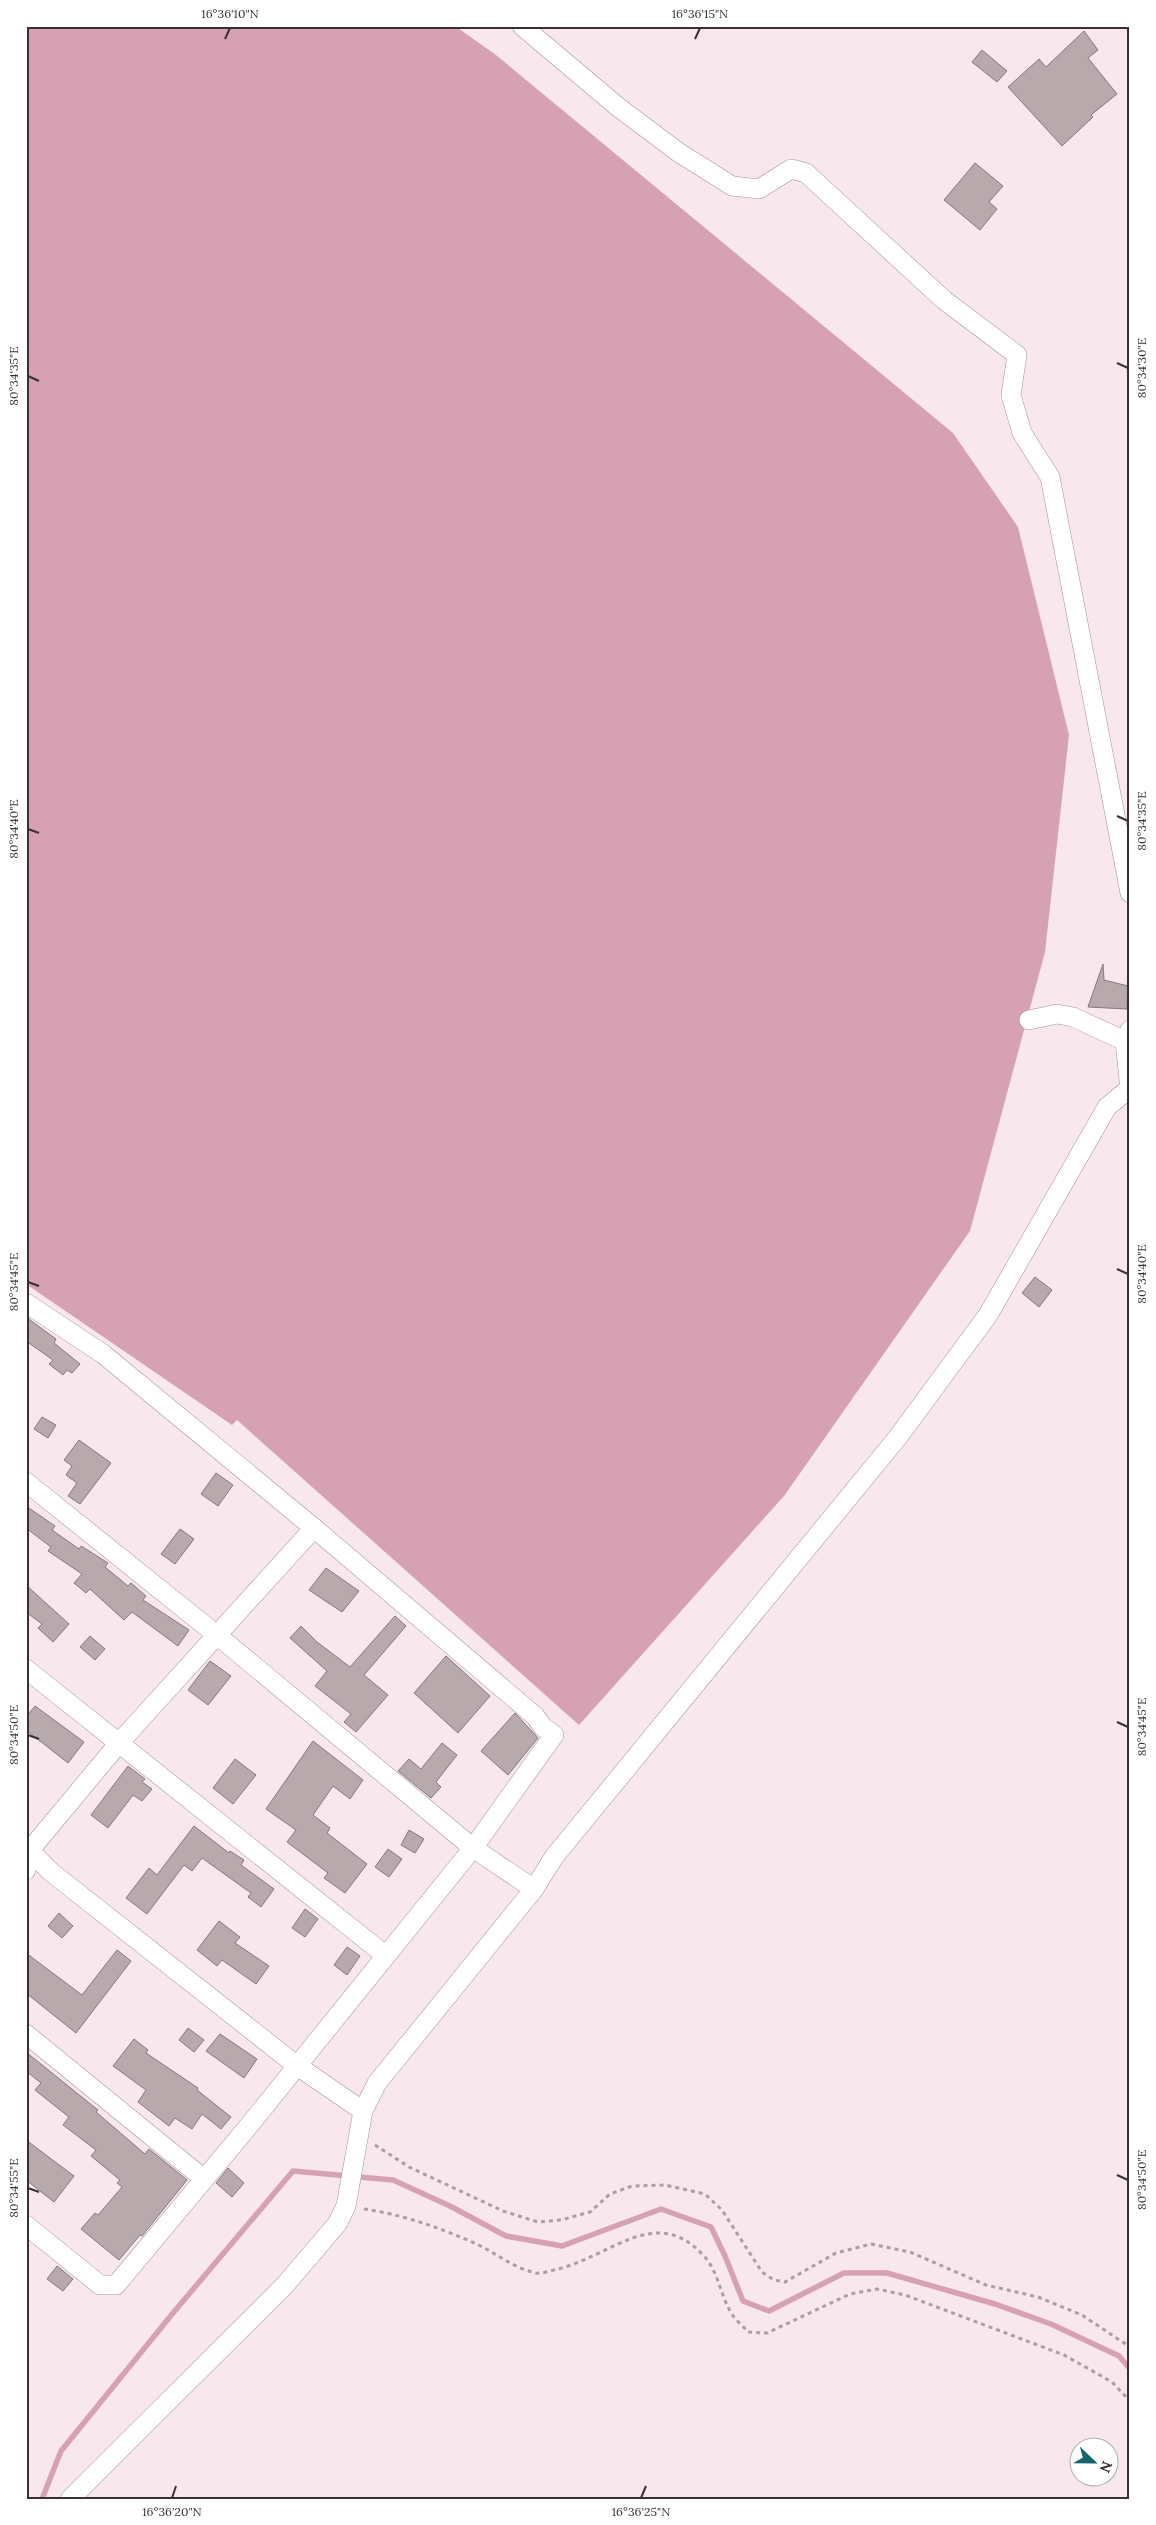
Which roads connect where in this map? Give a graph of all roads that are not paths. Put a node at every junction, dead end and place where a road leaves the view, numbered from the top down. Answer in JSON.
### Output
{"nodes":[{"id":1,"x":522,"y":26,"type":"edge"},
{"id":2,"x":1130,"y":894,"type":"edge"},
{"id":3,"x":1029,"y":1020,"type":"dead end"},
{"id":4,"x":1128,"y":1036,"type":"edge"},
{"id":5,"x":1130,"y":1089,"type":"edge"},
{"id":6,"x":26,"y":1303,"type":"edge"},
{"id":7,"x":26,"y":1482,"type":"edge"},
{"id":8,"x":314,"y":1528,"type":"junction"},
{"id":9,"x":218,"y":1636,"type":"junction"},
{"id":10,"x":26,"y":1669,"type":"edge"},
{"id":11,"x":119,"y":1743,"type":"junction"},
{"id":12,"x":28,"y":1848,"type":"edge"},
{"id":13,"x":473,"y":1848,"type":"junction"},
{"id":14,"x":26,"y":1870,"type":"edge"},
{"id":15,"x":534,"y":1889,"type":"junction"},
{"id":16,"x":385,"y":1955,"type":"junction"},
{"id":17,"x":26,"y":2034,"type":"edge"},
{"id":18,"x":296,"y":2065,"type":"junction"},
{"id":19,"x":363,"y":2111,"type":"junction"},
{"id":20,"x":204,"y":2179,"type":"junction"},
{"id":21,"x":26,"y":2225,"type":"edge"},
{"id":22,"x":70,"y":2499,"type":"edge"}],
"edges":[{"from":1,"to":2,"type":"street"},
{"from":3,"to":4,"type":"street"},
{"from":4,"to":5,"type":"street"},
{"from":5,"to":15,"type":"street"},
{"from":6,"to":8,"type":"street"},
{"from":7,"to":9,"type":"street"},
{"from":8,"to":9,"type":"street"},
{"from":8,"to":13,"type":"street"},
{"from":9,"to":11,"type":"street"},
{"from":9,"to":13,"type":"street"},
{"from":10,"to":11,"type":"street"},
{"from":11,"to":12,"type":"street"},
{"from":11,"to":16,"type":"street"},
{"from":12,"to":14,"type":"street"},
{"from":12,"to":18,"type":"street"},
{"from":13,"to":15,"type":"street"},
{"from":13,"to":16,"type":"street"},
{"from":15,"to":19,"type":"street"},
{"from":16,"to":18,"type":"street"},
{"from":17,"to":20,"type":"street"},
{"from":18,"to":19,"type":"street"},
{"from":18,"to":20,"type":"street"},
{"from":19,"to":22,"type":"street"},
{"from":20,"to":21,"type":"street"}]}
